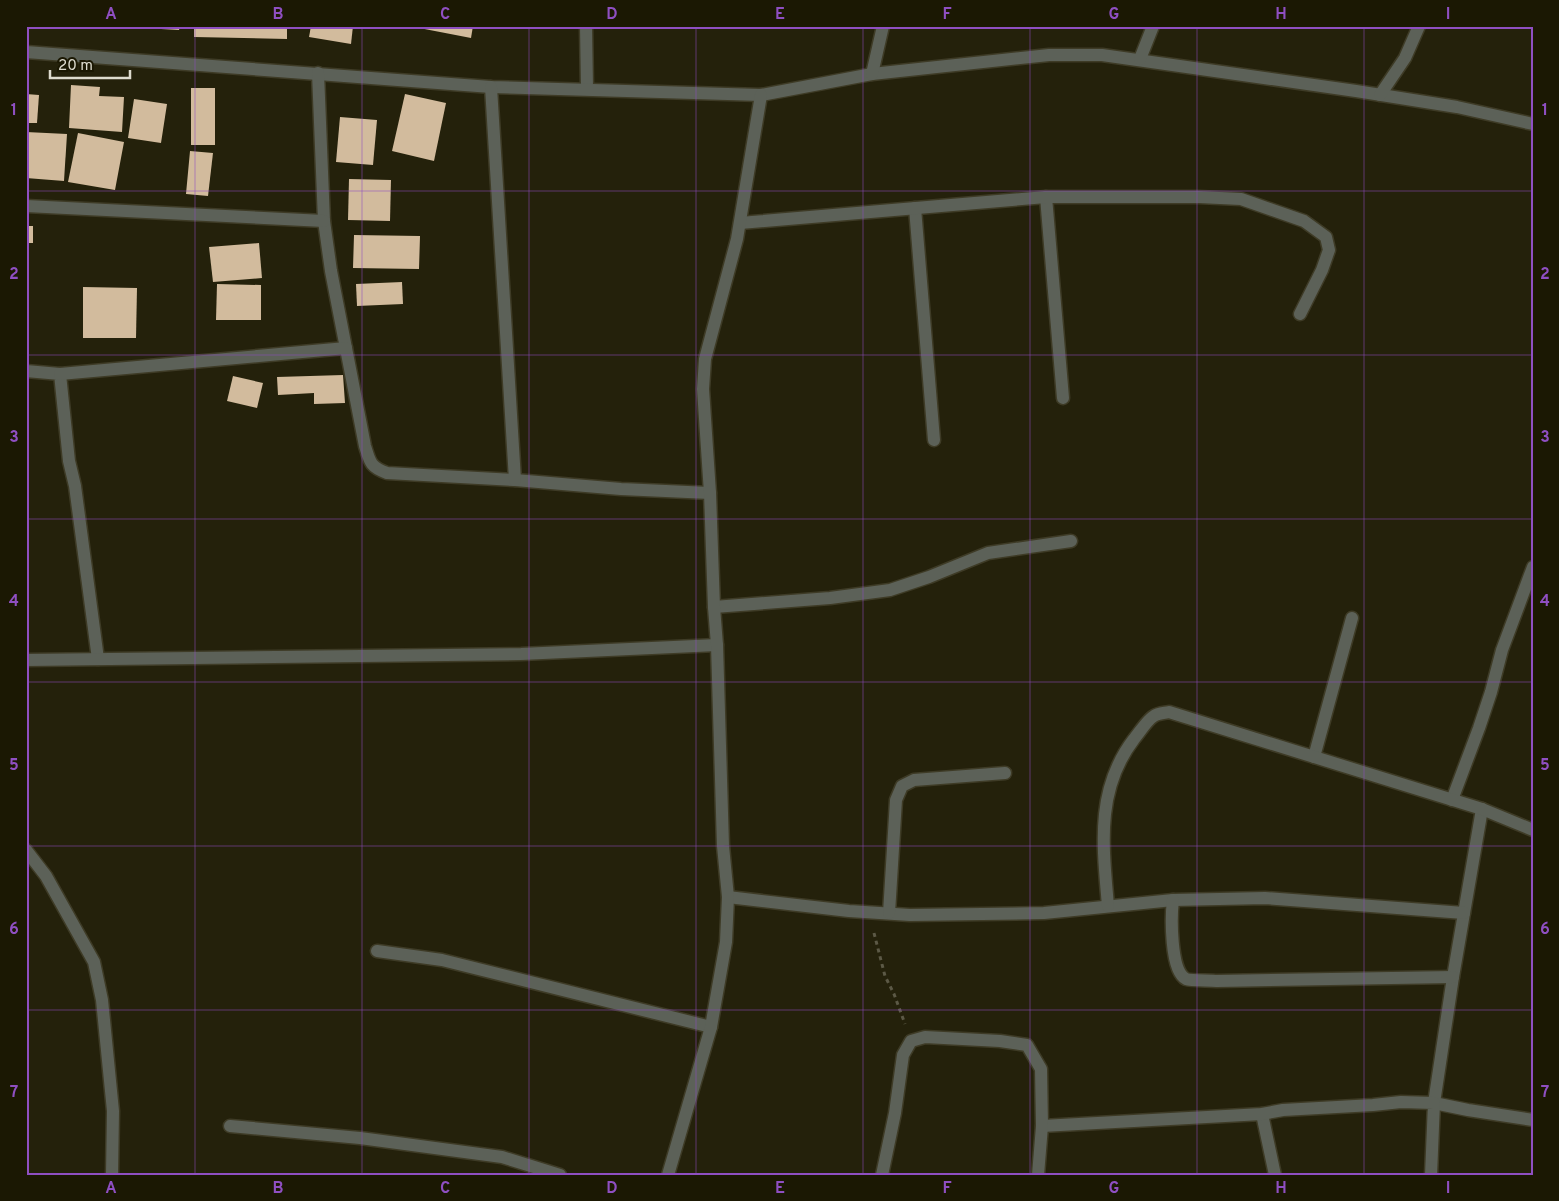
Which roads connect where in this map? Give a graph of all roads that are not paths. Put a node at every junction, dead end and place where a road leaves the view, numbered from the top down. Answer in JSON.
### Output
{"nodes":[{"id":1,"x":586,"y":26,"type":"edge"},
{"id":2,"x":883,"y":26,"type":"edge"},
{"id":3,"x":1153,"y":26,"type":"edge"},
{"id":4,"x":1419,"y":26,"type":"edge"},
{"id":5,"x":26,"y":52,"type":"edge"},
{"id":6,"x":1140,"y":60,"type":"junction"},
{"id":7,"x":318,"y":73,"type":"junction"},
{"id":8,"x":872,"y":74,"type":"junction"},
{"id":9,"x":492,"y":87,"type":"junction"},
{"id":10,"x":587,"y":88,"type":"junction"},
{"id":11,"x":761,"y":95,"type":"junction"},
{"id":12,"x":1380,"y":95,"type":"junction"},
{"id":13,"x":1533,"y":124,"type":"edge"},
{"id":14,"x":1046,"y":197,"type":"junction"},
{"id":15,"x":26,"y":206,"type":"edge"},
{"id":16,"x":915,"y":208,"type":"junction"},
{"id":17,"x":324,"y":221,"type":"junction"},
{"id":18,"x":740,"y":223,"type":"junction"},
{"id":19,"x":1300,"y":314,"type":"dead end"},
{"id":20,"x":346,"y":348,"type":"junction"},
{"id":21,"x":26,"y":372,"type":"edge"},
{"id":22,"x":60,"y":374,"type":"junction"},
{"id":23,"x":1063,"y":398,"type":"dead end"},
{"id":24,"x":934,"y":440,"type":"dead end"},
{"id":25,"x":516,"y":480,"type":"junction"},
{"id":26,"x":710,"y":493,"type":"junction"},
{"id":27,"x":1072,"y":541,"type":"dead end"},
{"id":28,"x":1533,"y":567,"type":"edge"},
{"id":29,"x":714,"y":607,"type":"junction"},
{"id":30,"x":1352,"y":618,"type":"dead end"},
{"id":31,"x":717,"y":645,"type":"junction"},
{"id":32,"x":98,"y":659,"type":"junction"},
{"id":33,"x":26,"y":660,"type":"edge"},
{"id":34,"x":1314,"y":757,"type":"junction"},
{"id":35,"x":1005,"y":772,"type":"dead end"},
{"id":36,"x":1452,"y":800,"type":"junction"},
{"id":37,"x":1482,"y":809,"type":"junction"},
{"id":38,"x":1533,"y":830,"type":"edge"},
{"id":39,"x":26,"y":850,"type":"edge"},
{"id":40,"x":728,"y":897,"type":"junction"},
{"id":41,"x":1173,"y":900,"type":"junction"},
{"id":42,"x":1108,"y":906,"type":"junction"},
{"id":43,"x":889,"y":913,"type":"junction"},
{"id":44,"x":1464,"y":913,"type":"junction"},
{"id":45,"x":378,"y":951,"type":"dead end"},
{"id":46,"x":1453,"y":977,"type":"junction"},
{"id":47,"x":711,"y":1027,"type":"junction"},
{"id":48,"x":1434,"y":1103,"type":"junction"},
{"id":49,"x":1262,"y":1114,"type":"junction"},
{"id":50,"x":1533,"y":1120,"type":"edge"},
{"id":51,"x":230,"y":1126,"type":"dead end"},
{"id":52,"x":1042,"y":1126,"type":"junction"},
{"id":53,"x":112,"y":1175,"type":"edge"},
{"id":54,"x":560,"y":1175,"type":"edge"},
{"id":55,"x":668,"y":1175,"type":"edge"},
{"id":56,"x":882,"y":1175,"type":"edge"},
{"id":57,"x":1038,"y":1175,"type":"edge"},
{"id":58,"x":1275,"y":1175,"type":"edge"},
{"id":59,"x":1431,"y":1175,"type":"edge"}],
"edges":[{"from":1,"to":10,"type":"street"},
{"from":2,"to":8,"type":"street"},
{"from":3,"to":6,"type":"street"},
{"from":4,"to":12,"type":"street"},
{"from":5,"to":7,"type":"street"},
{"from":6,"to":8,"type":"street"},
{"from":6,"to":12,"type":"street"},
{"from":7,"to":9,"type":"street"},
{"from":7,"to":17,"type":"street"},
{"from":8,"to":11,"type":"street"},
{"from":9,"to":10,"type":"street"},
{"from":9,"to":25,"type":"street"},
{"from":10,"to":11,"type":"street"},
{"from":11,"to":18,"type":"street"},
{"from":12,"to":13,"type":"street"},
{"from":14,"to":16,"type":"street"},
{"from":14,"to":19,"type":"street"},
{"from":14,"to":23,"type":"street"},
{"from":15,"to":17,"type":"street"},
{"from":16,"to":18,"type":"street"},
{"from":16,"to":24,"type":"street"},
{"from":17,"to":20,"type":"street"},
{"from":18,"to":26,"type":"street"},
{"from":20,"to":22,"type":"street"},
{"from":20,"to":25,"type":"street"},
{"from":21,"to":22,"type":"street"},
{"from":22,"to":32,"type":"street"},
{"from":25,"to":26,"type":"street"},
{"from":26,"to":29,"type":"street"},
{"from":27,"to":29,"type":"street"},
{"from":28,"to":36,"type":"street"},
{"from":29,"to":31,"type":"street"},
{"from":30,"to":34,"type":"street"},
{"from":31,"to":32,"type":"street"},
{"from":31,"to":40,"type":"street"},
{"from":32,"to":33,"type":"street"},
{"from":34,"to":36,"type":"street"},
{"from":34,"to":42,"type":"street"},
{"from":35,"to":43,"type":"street"},
{"from":36,"to":37,"type":"street"},
{"from":37,"to":38,"type":"street"},
{"from":37,"to":44,"type":"street"},
{"from":39,"to":53,"type":"street"},
{"from":40,"to":43,"type":"street"},
{"from":40,"to":47,"type":"street"},
{"from":41,"to":42,"type":"street"},
{"from":41,"to":44,"type":"street"},
{"from":41,"to":46,"type":"street"},
{"from":42,"to":43,"type":"street"},
{"from":44,"to":46,"type":"street"},
{"from":45,"to":47,"type":"street"},
{"from":46,"to":48,"type":"street"},
{"from":47,"to":55,"type":"street"},
{"from":48,"to":49,"type":"street"},
{"from":48,"to":50,"type":"street"},
{"from":48,"to":59,"type":"street"},
{"from":49,"to":52,"type":"street"},
{"from":49,"to":58,"type":"street"},
{"from":51,"to":54,"type":"street"},
{"from":52,"to":56,"type":"street"},
{"from":52,"to":57,"type":"street"}]}
